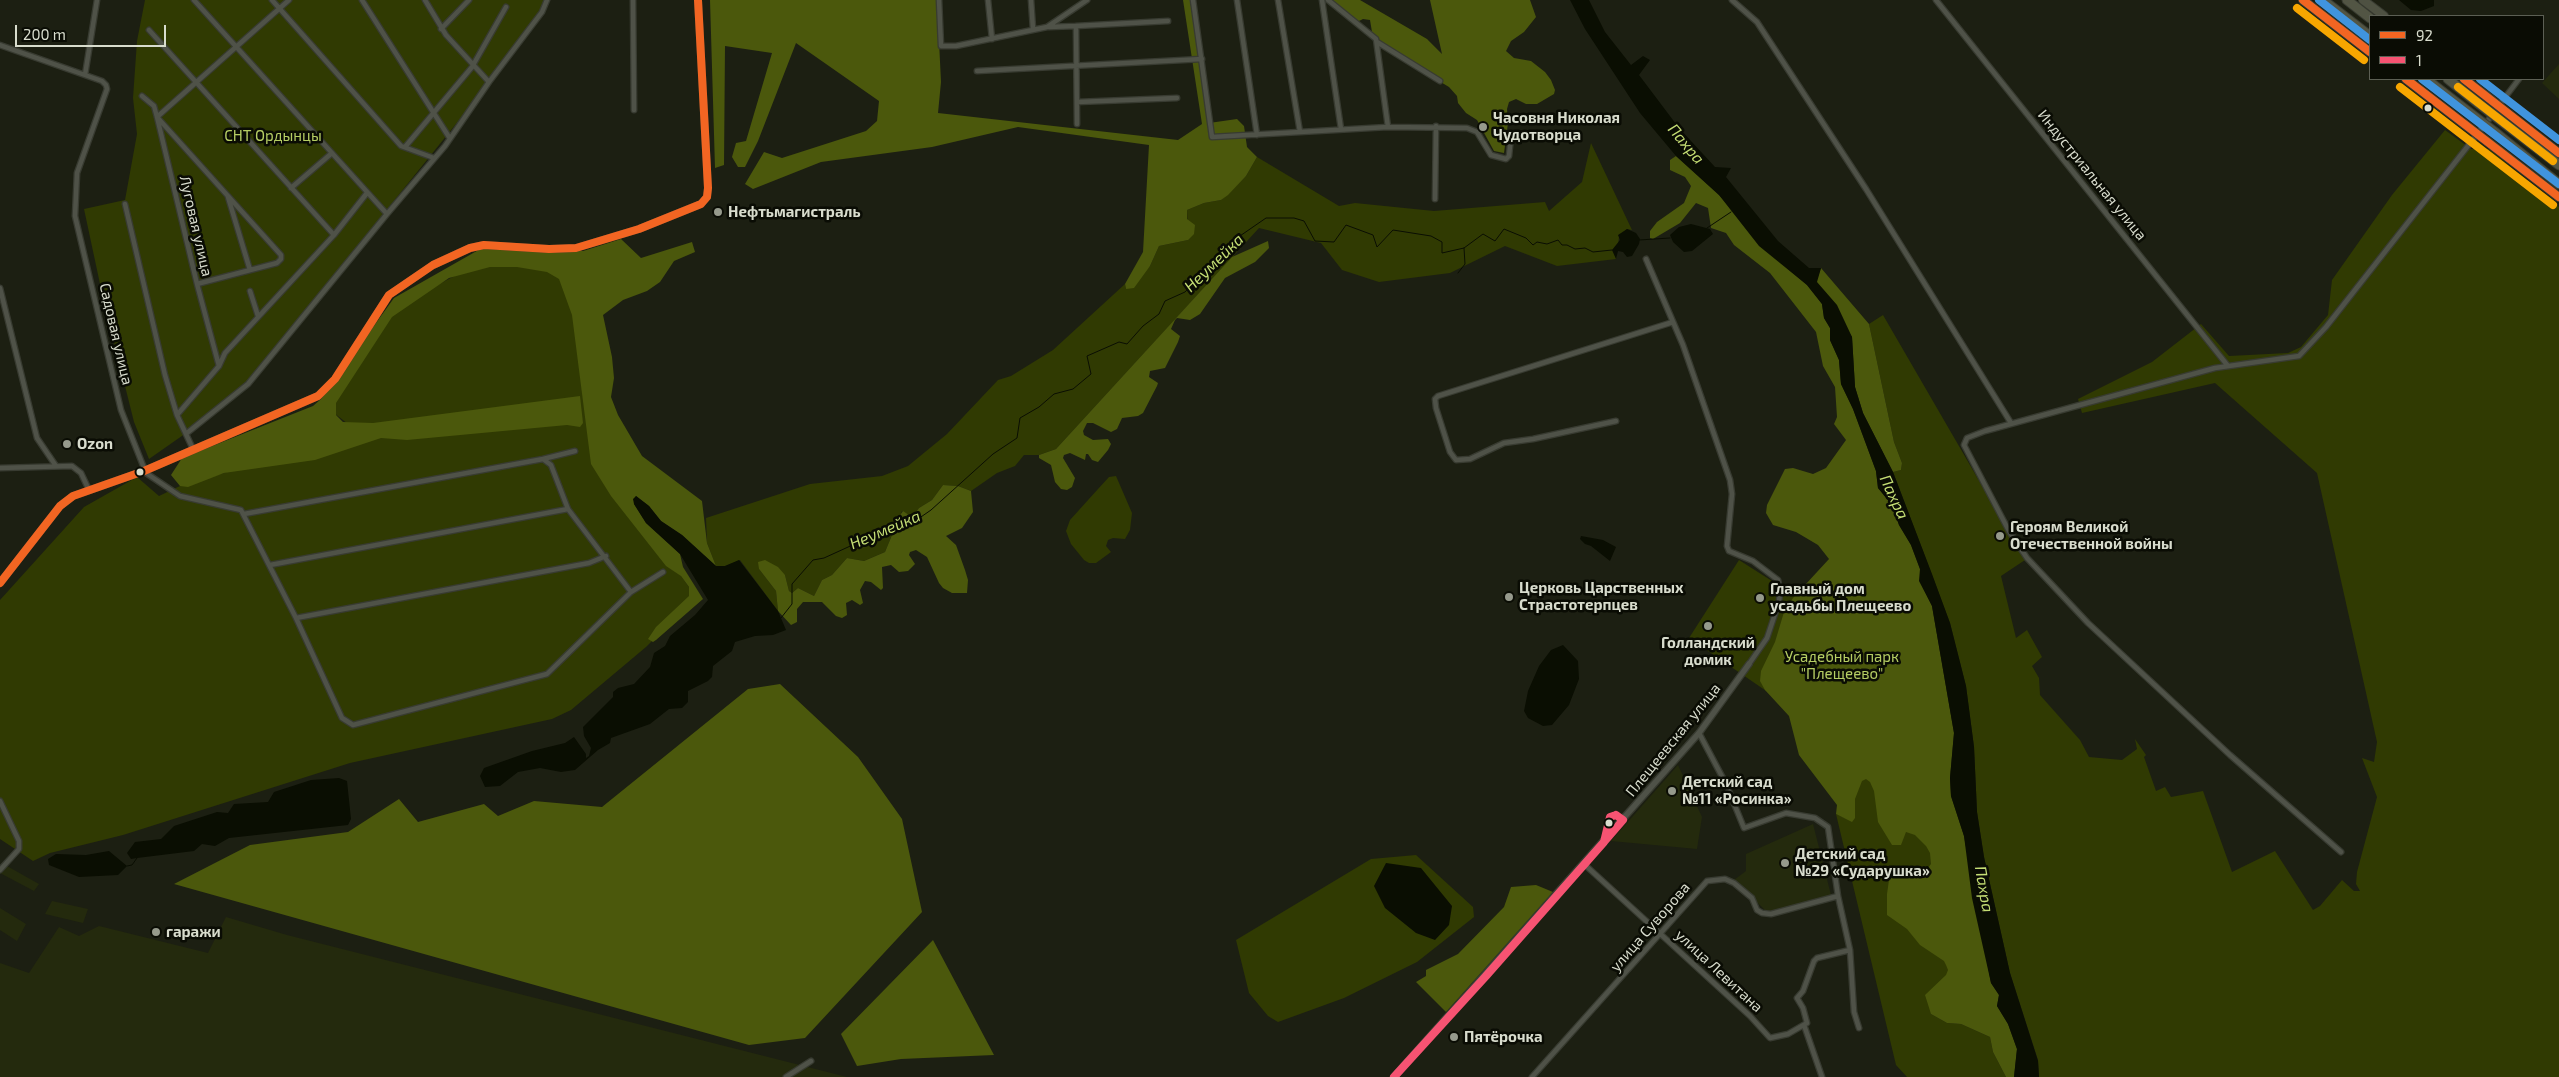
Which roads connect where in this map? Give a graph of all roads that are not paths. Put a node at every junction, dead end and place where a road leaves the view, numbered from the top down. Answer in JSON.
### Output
{"nodes":[{"id":1,"x":97,"y":0,"type":"edge"},
{"id":2,"x":194,"y":0,"type":"edge"},
{"id":3,"x":272,"y":0,"type":"edge"},
{"id":4,"x":288,"y":0,"type":"edge"},
{"id":5,"x":362,"y":0,"type":"edge"},
{"id":6,"x":425,"y":0,"type":"edge"},
{"id":7,"x":469,"y":0,"type":"edge"},
{"id":8,"x":547,"y":0,"type":"edge"},
{"id":9,"x":633,"y":0,"type":"edge"},
{"id":10,"x":698,"y":0,"type":"edge"},
{"id":11,"x":939,"y":0,"type":"edge"},
{"id":12,"x":988,"y":0,"type":"edge"},
{"id":13,"x":1031,"y":0,"type":"edge"},
{"id":14,"x":1087,"y":0,"type":"edge"},
{"id":15,"x":1193,"y":0,"type":"edge"},
{"id":16,"x":1237,"y":0,"type":"edge"},
{"id":17,"x":1278,"y":0,"type":"edge"},
{"id":18,"x":1322,"y":0,"type":"edge"},
{"id":19,"x":1328,"y":0,"type":"edge"},
{"id":20,"x":1732,"y":0,"type":"edge"},
{"id":21,"x":1936,"y":0,"type":"edge"},
{"id":22,"x":2303,"y":0,"type":"edge"},
{"id":23,"x":2323,"y":0,"type":"edge"},
{"id":24,"x":2347,"y":0,"type":"edge"},
{"id":25,"x":2363,"y":0,"type":"edge"},
{"id":26,"x":1078,"y":2,"type":"edge"},
{"id":27,"x":506,"y":7,"type":"dead end"},
{"id":28,"x":280,"y":8,"type":"junction"},
{"id":29,"x":2383,"y":15,"type":"edge"},
{"id":30,"x":2369,"y":17,"type":"edge"},
{"id":31,"x":1168,"y":21,"type":"dead end"},
{"id":32,"x":1076,"y":26,"type":"junction"},
{"id":33,"x":1047,"y":27,"type":"junction"},
{"id":34,"x":442,"y":28,"type":"junction"},
{"id":35,"x":1033,"y":29,"type":"junction"},
{"id":36,"x":149,"y":30,"type":"dead end"},
{"id":37,"x":2369,"y":35,"type":"edge"},
{"id":38,"x":992,"y":39,"type":"junction"},
{"id":39,"x":1377,"y":42,"type":"junction"},
{"id":40,"x":0,"y":45,"type":"edge"},
{"id":41,"x":237,"y":48,"type":"junction"},
{"id":42,"x":2369,"y":51,"type":"edge"},
{"id":43,"x":1202,"y":59,"type":"junction"},
{"id":44,"x":472,"y":67,"type":"junction"},
{"id":45,"x":1078,"y":67,"type":"junction"},
{"id":46,"x":977,"y":71,"type":"dead end"},
{"id":47,"x":85,"y":75,"type":"junction"},
{"id":48,"x":2407,"y":80,"type":"edge"},
{"id":49,"x":2427,"y":80,"type":"edge"},
{"id":50,"x":2449,"y":80,"type":"edge"},
{"id":51,"x":2465,"y":80,"type":"edge"},
{"id":52,"x":2518,"y":80,"type":"edge"},
{"id":53,"x":1440,"y":81,"type":"dead end"},
{"id":54,"x":196,"y":82,"type":"junction"},
{"id":55,"x":489,"y":82,"type":"junction"},
{"id":56,"x":142,"y":96,"type":"dead end"},
{"id":57,"x":1177,"y":98,"type":"dead end"},
{"id":58,"x":1077,"y":102,"type":"junction"},
{"id":59,"x":634,"y":110,"type":"dead end"},
{"id":60,"x":433,"y":113,"type":"junction"},
{"id":61,"x":157,"y":117,"type":"junction"},
{"id":62,"x":1077,"y":124,"type":"dead end"},
{"id":63,"x":1436,"y":126,"type":"junction"},
{"id":64,"x":1388,"y":127,"type":"junction"},
{"id":65,"x":1341,"y":130,"type":"junction"},
{"id":66,"x":1300,"y":132,"type":"junction"},
{"id":67,"x":1257,"y":135,"type":"junction"},
{"id":68,"x":1511,"y":136,"type":"dead end"},
{"id":69,"x":449,"y":137,"type":"junction"},
{"id":70,"x":404,"y":147,"type":"junction"},
{"id":71,"x":332,"y":153,"type":"junction"},
{"id":72,"x":2559,"y":153,"type":"edge"},
{"id":73,"x":434,"y":158,"type":"junction"},
{"id":74,"x":2559,"y":166,"type":"edge"},
{"id":75,"x":2559,"y":184,"type":"edge"},
{"id":76,"x":291,"y":188,"type":"junction"},
{"id":77,"x":367,"y":193,"type":"junction"},
{"id":78,"x":228,"y":196,"type":"junction"},
{"id":79,"x":2559,"y":197,"type":"edge"},
{"id":80,"x":1436,"y":198,"type":"dead end"},
{"id":81,"x":125,"y":204,"type":"dead end"},
{"id":82,"x":387,"y":214,"type":"junction"},
{"id":83,"x":334,"y":235,"type":"junction"},
{"id":84,"x":1646,"y":258,"type":"dead end"},
{"id":85,"x":250,"y":270,"type":"junction"},
{"id":86,"x":196,"y":284,"type":"junction"},
{"id":87,"x":0,"y":288,"type":"edge"},
{"id":88,"x":250,"y":291,"type":"dead end"},
{"id":89,"x":258,"y":316,"type":"junction"},
{"id":90,"x":1673,"y":322,"type":"junction"},
{"id":91,"x":219,"y":366,"type":"junction"},
{"id":92,"x":2228,"y":366,"type":"junction"},
{"id":93,"x":177,"y":415,"type":"junction"},
{"id":94,"x":1616,"y":421,"type":"dead end"},
{"id":95,"x":2011,"y":423,"type":"junction"},
{"id":96,"x":187,"y":433,"type":"junction"},
{"id":97,"x":193,"y":449,"type":"junction"},
{"id":98,"x":575,"y":451,"type":"dead end"},
{"id":99,"x":543,"y":459,"type":"junction"},
{"id":100,"x":56,"y":466,"type":"junction"},
{"id":101,"x":0,"y":468,"type":"edge"},
{"id":102,"x":144,"y":471,"type":"junction"},
{"id":103,"x":89,"y":490,"type":"junction"},
{"id":104,"x":568,"y":509,"type":"junction"},
{"id":105,"x":244,"y":514,"type":"junction"},
{"id":106,"x":606,"y":556,"type":"junction"},
{"id":107,"x":270,"y":566,"type":"junction"},
{"id":108,"x":663,"y":572,"type":"dead end"},
{"id":109,"x":0,"y":583,"type":"edge"},
{"id":110,"x":631,"y":592,"type":"junction"},
{"id":111,"x":296,"y":618,"type":"junction"},
{"id":112,"x":1749,"y":664,"type":"joint"},
{"id":113,"x":1699,"y":733,"type":"junction"},
{"id":114,"x":0,"y":801,"type":"edge"},
{"id":115,"x":2341,"y":852,"type":"dead end"},
{"id":116,"x":1584,"y":864,"type":"junction"},
{"id":117,"x":0,"y":870,"type":"edge"},
{"id":118,"x":1838,"y":896,"type":"junction"},
{"id":119,"x":1661,"y":934,"type":"junction"},
{"id":120,"x":1850,"y":950,"type":"junction"},
{"id":121,"x":1804,"y":1025,"type":"junction"},
{"id":122,"x":1859,"y":1028,"type":"dead end"},
{"id":123,"x":810,"y":1061,"type":"dead end"},
{"id":124,"x":786,"y":1077,"type":"edge"},
{"id":125,"x":1394,"y":1077,"type":"edge"},
{"id":126,"x":1532,"y":1077,"type":"edge"},
{"id":127,"x":1822,"y":1077,"type":"edge"}],
"edges":[{"from":1,"to":47,"type":"street"},
{"from":2,"to":41,"type":"street"},
{"from":3,"to":28,"type":"street"},
{"from":4,"to":28,"type":"street"},
{"from":5,"to":60,"type":"street"},
{"from":6,"to":34,"type":"street"},
{"from":7,"to":34,"type":"street"},
{"from":8,"to":55,"type":"street"},
{"from":9,"to":59,"type":"street"},
{"from":10,"to":97,"type":"street"},
{"from":11,"to":38,"type":"street"},
{"from":12,"to":38,"type":"street"},
{"from":13,"to":35,"type":"street"},
{"from":14,"to":26,"type":"street"},
{"from":15,"to":43,"type":"street"},
{"from":16,"to":67,"type":"street"},
{"from":17,"to":66,"type":"street"},
{"from":18,"to":65,"type":"street"},
{"from":19,"to":39,"type":"street"},
{"from":20,"to":95,"type":"street"},
{"from":21,"to":92,"type":"street","name":"Индустриальная улица"},
{"from":22,"to":42,"type":"main road"},
{"from":23,"to":37,"type":"highway"},
{"from":24,"to":30,"type":"highway"},
{"from":25,"to":29,"type":"main road"},
{"from":26,"to":33,"type":"street"},
{"from":27,"to":44,"type":"street"},
{"from":28,"to":41,"type":"street"},
{"from":28,"to":70,"type":"street"},
{"from":31,"to":32,"type":"street"},
{"from":32,"to":33,"type":"street"},
{"from":32,"to":45,"type":"street"},
{"from":33,"to":35,"type":"street"},
{"from":34,"to":44,"type":"street"},
{"from":35,"to":38,"type":"street"},
{"from":36,"to":54,"type":"street"},
{"from":39,"to":53,"type":"street"},
{"from":39,"to":64,"type":"street"},
{"from":40,"to":47,"type":"street"},
{"from":41,"to":54,"type":"street"},
{"from":41,"to":71,"type":"street"},
{"from":43,"to":45,"type":"street"},
{"from":43,"to":67,"type":"street"},
{"from":44,"to":55,"type":"street"},
{"from":44,"to":60,"type":"street"},
{"from":45,"to":46,"type":"street"},
{"from":45,"to":58,"type":"street"},
{"from":47,"to":102,"type":"street","name":"Садовая улица"},
{"from":48,"to":79,"type":"main road","bridge":true},
{"from":49,"to":75,"type":"highway","bridge":true},
{"from":50,"to":74,"type":"highway","bridge":true},
{"from":51,"to":72,"type":"main road","bridge":true},
{"from":52,"to":92,"type":"street"},
{"from":54,"to":61,"type":"street"},
{"from":54,"to":76,"type":"street"},
{"from":55,"to":69,"type":"street"},
{"from":56,"to":61,"type":"street","name":"Луговая улица"},
{"from":57,"to":58,"type":"street"},
{"from":58,"to":62,"type":"street"},
{"from":60,"to":69,"type":"street"},
{"from":60,"to":70,"type":"street"},
{"from":61,"to":78,"type":"street"},
{"from":61,"to":86,"type":"street","name":"Луговая улица"},
{"from":63,"to":64,"type":"street"},
{"from":63,"to":68,"type":"street"},
{"from":63,"to":80,"type":"street"},
{"from":64,"to":65,"type":"street"},
{"from":65,"to":66,"type":"street"},
{"from":66,"to":67,"type":"street"},
{"from":69,"to":73,"type":"street"},
{"from":70,"to":73,"type":"street"},
{"from":71,"to":76,"type":"street"},
{"from":71,"to":77,"type":"street"},
{"from":73,"to":82,"type":"street"},
{"from":76,"to":83,"type":"street"},
{"from":77,"to":82,"type":"street"},
{"from":77,"to":83,"type":"street"},
{"from":78,"to":85,"type":"street"},
{"from":78,"to":85,"type":"street"},
{"from":81,"to":93,"type":"street"},
{"from":82,"to":96,"type":"street"},
{"from":83,"to":89,"type":"street"},
{"from":84,"to":90,"type":"street"},
{"from":85,"to":86,"type":"street"},
{"from":86,"to":91,"type":"street","name":"Луговая улица"},
{"from":87,"to":100,"type":"street"},
{"from":88,"to":89,"type":"street"},
{"from":89,"to":91,"type":"street"},
{"from":90,"to":94,"type":"street"},
{"from":90,"to":112,"type":"street"},
{"from":91,"to":93,"type":"street"},
{"from":92,"to":95,"type":"street"},
{"from":93,"to":96,"type":"street"},
{"from":95,"to":115,"type":"street"},
{"from":96,"to":97,"type":"street"},
{"from":97,"to":102,"type":"street"},
{"from":98,"to":99,"type":"street"},
{"from":99,"to":104,"type":"street"},
{"from":99,"to":105,"type":"street"},
{"from":100,"to":101,"type":"street"},
{"from":100,"to":103,"type":"street"},
{"from":102,"to":103,"type":"street"},
{"from":102,"to":105,"type":"street"},
{"from":103,"to":109,"type":"street"},
{"from":104,"to":106,"type":"street"},
{"from":104,"to":107,"type":"street"},
{"from":105,"to":107,"type":"street"},
{"from":106,"to":110,"type":"street"},
{"from":106,"to":111,"type":"street"},
{"from":107,"to":111,"type":"street"},
{"from":108,"to":110,"type":"street"},
{"from":110,"to":111,"type":"street"},
{"from":112,"to":113,"type":"street","name":"Плещеевская улица"},
{"from":113,"to":116,"type":"street","name":"Плещеевская улица"},
{"from":113,"to":118,"type":"street"},
{"from":114,"to":117,"type":"street"},
{"from":116,"to":119,"type":"street","name":"улица Левитана"},
{"from":116,"to":125,"type":"street","name":"Плещеевская улица"},
{"from":118,"to":119,"type":"street","name":"улица Суворова"},
{"from":118,"to":120,"type":"street"},
{"from":119,"to":121,"type":"street","name":"улица Левитана"},
{"from":119,"to":126,"type":"street","name":"улица Суворова"},
{"from":120,"to":121,"type":"street"},
{"from":120,"to":122,"type":"street"},
{"from":121,"to":127,"type":"street"},
{"from":123,"to":124,"type":"street"}]}
